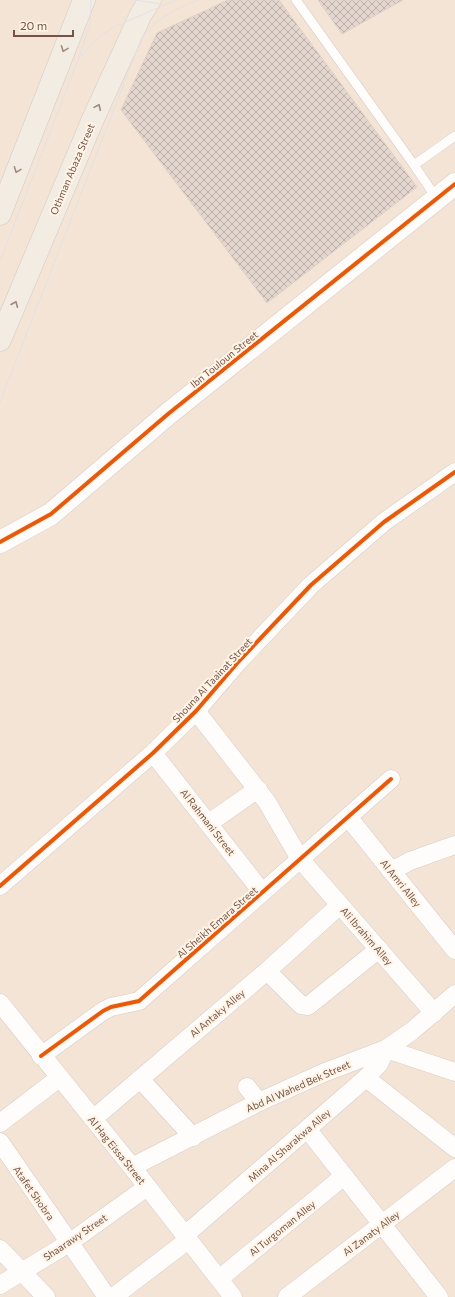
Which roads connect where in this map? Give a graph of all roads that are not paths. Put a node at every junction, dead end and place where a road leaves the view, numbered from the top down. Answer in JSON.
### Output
{"nodes":[{"id":1,"x":84,"y":0,"type":"edge"},
{"id":2,"x":150,"y":0,"type":"edge"},
{"id":3,"x":296,"y":0,"type":"edge"},
{"id":4,"x":455,"y":136,"type":"edge"},
{"id":5,"x":414,"y":165,"type":"junction"},
{"id":6,"x":455,"y":184,"type":"edge"},
{"id":7,"x":437,"y":199,"type":"junction"},
{"id":8,"x":0,"y":214,"type":"edge"},
{"id":9,"x":0,"y":340,"type":"edge"},
{"id":10,"x":455,"y":472,"type":"edge"},
{"id":11,"x":0,"y":542,"type":"edge"},
{"id":12,"x":196,"y":711,"type":"junction"},
{"id":13,"x":153,"y":752,"type":"junction"},
{"id":14,"x":391,"y":779,"type":"dead end"},
{"id":15,"x":258,"y":788,"type":"junction"},
{"id":16,"x":348,"y":817,"type":"junction"},
{"id":17,"x":209,"y":823,"type":"junction"},
{"id":18,"x":455,"y":845,"type":"edge"},
{"id":19,"x":300,"y":859,"type":"junction"},
{"id":20,"x":391,"y":871,"type":"junction"},
{"id":21,"x":0,"y":886,"type":"edge"},
{"id":22,"x":262,"y":892,"type":"junction"},
{"id":23,"x":340,"y":905,"type":"junction"},
{"id":24,"x":379,"y":949,"type":"junction"},
{"id":25,"x":455,"y":950,"type":"edge"},
{"id":26,"x":267,"y":970,"type":"junction"},
{"id":27,"x":455,"y":994,"type":"edge"},
{"id":28,"x":1,"y":1007,"type":"edge"},
{"id":29,"x":434,"y":1013,"type":"junction"},
{"id":30,"x":386,"y":1049,"type":"junction"},
{"id":31,"x":41,"y":1056,"type":"junction"},
{"id":32,"x":455,"y":1072,"type":"edge"},
{"id":33,"x":59,"y":1078,"type":"junction"},
{"id":34,"x":366,"y":1078,"type":"junction"},
{"id":35,"x":140,"y":1079,"type":"junction"},
{"id":36,"x":247,"y":1087,"type":"dead end"},
{"id":37,"x":259,"y":1102,"type":"junction"},
{"id":38,"x":93,"y":1119,"type":"junction"},
{"id":39,"x":0,"y":1123,"type":"edge"},
{"id":40,"x":308,"y":1130,"type":"junction"},
{"id":41,"x":193,"y":1137,"type":"junction"},
{"id":42,"x":0,"y":1145,"type":"edge"},
{"id":43,"x":455,"y":1148,"type":"edge"},
{"id":44,"x":132,"y":1167,"type":"junction"},
{"id":45,"x":455,"y":1168,"type":"edge"},
{"id":46,"x":344,"y":1176,"type":"junction"},
{"id":47,"x":147,"y":1187,"type":"junction"},
{"id":48,"x":382,"y":1225,"type":"junction"},
{"id":49,"x":187,"y":1238,"type":"junction"},
{"id":50,"x":69,"y":1243,"type":"junction"},
{"id":51,"x":0,"y":1249,"type":"edge"},
{"id":52,"x":22,"y":1271,"type":"junction"},
{"id":53,"x":219,"y":1279,"type":"junction"},
{"id":54,"x":0,"y":1285,"type":"edge"},
{"id":55,"x":46,"y":1297,"type":"edge"},
{"id":56,"x":233,"y":1297,"type":"edge"},
{"id":57,"x":286,"y":1297,"type":"edge"},
{"id":58,"x":438,"y":1297,"type":"edge"}],
"edges":[{"from":1,"to":8,"type":"main road","one_way":true},
{"from":9,"to":2,"type":"main road","name":"Othman Abaza Street","one_way":true},
{"from":3,"to":5,"type":"lane"},
{"from":4,"to":5,"type":"lane"},
{"from":5,"to":7,"type":"lane"},
{"from":6,"to":7,"type":"street","name":"Ibn Touloun Street"},
{"from":7,"to":11,"type":"street","name":"Ibn Touloun Street"},
{"from":10,"to":12,"type":"street","name":"Shouna Al Taainat Street"},
{"from":12,"to":13,"type":"street","name":"Shouna Al Taainat Street"},
{"from":12,"to":15,"type":"street"},
{"from":13,"to":17,"type":"street","name":"Al Rahmani Street"},
{"from":13,"to":21,"type":"street","name":"Shouna Al Taainat Street"},
{"from":14,"to":16,"type":"street","name":"Al Sheikh Emara Street"},
{"from":15,"to":17,"type":"street"},
{"from":15,"to":19,"type":"street"},
{"from":16,"to":19,"type":"street","name":"Al Sheikh Emara Street"},
{"from":16,"to":20,"type":"street","name":"Al Amri Alley"},
{"from":17,"to":22,"type":"street","name":"Al Rahmani Street"},
{"from":18,"to":20,"type":"street"},
{"from":19,"to":22,"type":"street","name":"Al Sheikh Emara Street"},
{"from":19,"to":23,"type":"street","name":"Ali Ibrahim Alley"},
{"from":20,"to":25,"type":"street","name":"Al Amri Alley"},
{"from":22,"to":31,"type":"street","name":"Al Sheikh Emara Street"},
{"from":23,"to":24,"type":"street","name":"Ali Ibrahim Alley"},
{"from":23,"to":26,"type":"street","name":"Al Antaky Alley"},
{"from":24,"to":26,"type":"street"},
{"from":24,"to":29,"type":"street","name":"Ali Ibrahim Alley"},
{"from":26,"to":35,"type":"street","name":"Al Antaky Alley"},
{"from":27,"to":29,"type":"street","name":"Abd Al Wahed Bek Street"},
{"from":28,"to":31,"type":"street","name":"Al Hag Eissa Street"},
{"from":29,"to":30,"type":"street","name":"Abd Al Wahed Bek Street"},
{"from":30,"to":32,"type":"street"},
{"from":30,"to":34,"type":"street","name":"Mina Al Sharakwa Alley"},
{"from":30,"to":37,"type":"street","name":"Abd Al Wahed Bek Street"},
{"from":31,"to":33,"type":"street","name":"Al Hag Eissa Street"},
{"from":33,"to":38,"type":"street","name":"Al Hag Eissa Street"},
{"from":33,"to":39,"type":"street"},
{"from":34,"to":40,"type":"street","name":"Mina Al Sharakwa Alley"},
{"from":34,"to":43,"type":"street"},
{"from":35,"to":38,"type":"street","name":"Al Antaky Alley"},
{"from":35,"to":41,"type":"street"},
{"from":36,"to":37,"type":"street"},
{"from":37,"to":41,"type":"street","name":"Abd Al Wahed Bek Street"},
{"from":38,"to":44,"type":"street","name":"Al Hag Eissa Street"},
{"from":40,"to":46,"type":"street"},
{"from":40,"to":49,"type":"street","name":"Mina Al Sharakwa Alley"},
{"from":41,"to":44,"type":"street","name":"Abd Al Wahed Bek Street"},
{"from":42,"to":50,"type":"street","name":"Atafet Shobra"},
{"from":44,"to":47,"type":"street","name":"Al Hag Eissa Street"},
{"from":45,"to":48,"type":"street","name":"Al Zanaty Alley"},
{"from":46,"to":48,"type":"street"},
{"from":46,"to":53,"type":"street","name":"Al Turgoman Alley"},
{"from":47,"to":49,"type":"street","name":"Al Hag Eissa Street"},
{"from":47,"to":50,"type":"street","name":"Shaarawy Street"},
{"from":48,"to":57,"type":"street","name":"Al Zanaty Alley"},
{"from":48,"to":58,"type":"street"},
{"from":49,"to":50,"type":"street","name":"Mina Al Sharakwa Alley"},
{"from":49,"to":53,"type":"street","name":"Al Hag Eissa Street"},
{"from":50,"to":52,"type":"street","name":"Shaarawy Street"},
{"from":51,"to":52,"type":"street"},
{"from":52,"to":54,"type":"street","name":"Shaarawy Street"},
{"from":52,"to":55,"type":"street"},
{"from":53,"to":56,"type":"street","name":"Al Hag Eissa Street"}]}
